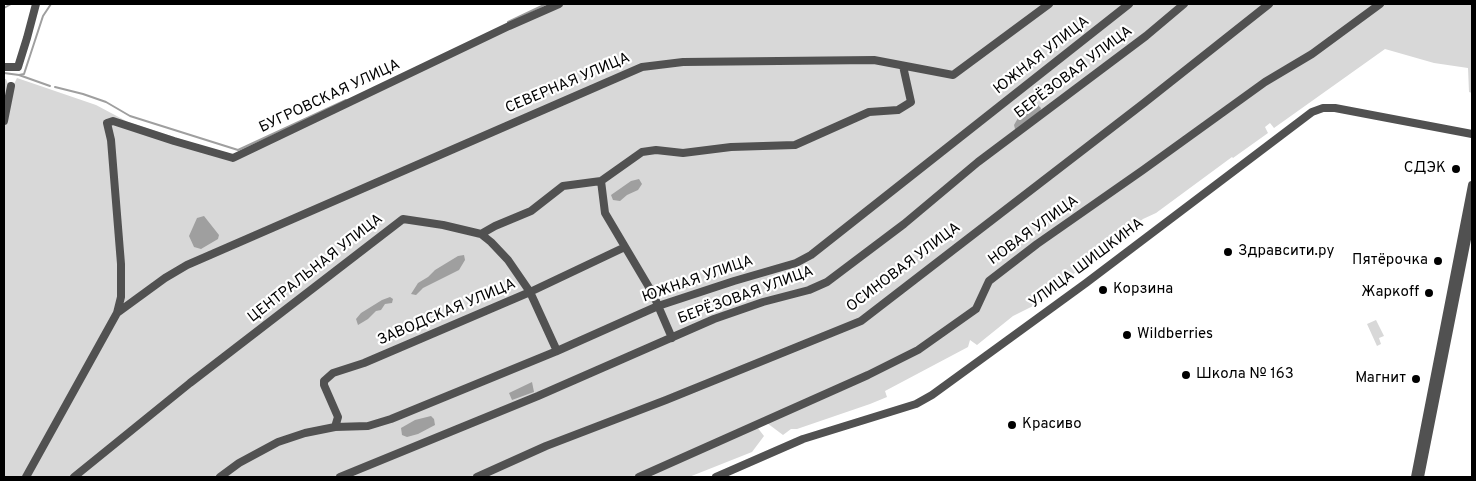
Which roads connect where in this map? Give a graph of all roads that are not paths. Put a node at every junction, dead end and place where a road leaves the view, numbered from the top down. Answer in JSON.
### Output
{"nodes":[{"id":1,"x":36,"y":4,"type":"edge"},
{"id":2,"x":559,"y":4,"type":"edge"},
{"id":3,"x":1049,"y":4,"type":"edge"},
{"id":4,"x":1129,"y":4,"type":"edge"},
{"id":5,"x":1184,"y":4,"type":"edge"},
{"id":6,"x":1269,"y":4,"type":"edge"},
{"id":7,"x":1380,"y":4,"type":"edge"},
{"id":8,"x":903,"y":66,"type":"junction"},
{"id":9,"x":4,"y":67,"type":"edge"},
{"id":10,"x":11,"y":86,"type":"dead end"},
{"id":11,"x":4,"y":121,"type":"edge"},
{"id":12,"x":1472,"y":134,"type":"edge"},
{"id":13,"x":601,"y":181,"type":"junction"},
{"id":14,"x":1472,"y":184,"type":"edge"},
{"id":15,"x":1472,"y":214,"type":"edge"},
{"id":16,"x":481,"y":234,"type":"junction"},
{"id":17,"x":625,"y":247,"type":"junction"},
{"id":18,"x":530,"y":292,"type":"junction"},
{"id":19,"x":658,"y":306,"type":"junction"},
{"id":20,"x":117,"y":312,"type":"junction"},
{"id":21,"x":672,"y":338,"type":"junction"},
{"id":22,"x":557,"y":351,"type":"junction"},
{"id":23,"x":335,"y":427,"type":"junction"},
{"id":24,"x":26,"y":477,"type":"edge"},
{"id":25,"x":74,"y":477,"type":"edge"},
{"id":26,"x":220,"y":477,"type":"edge"},
{"id":27,"x":340,"y":477,"type":"edge"},
{"id":28,"x":477,"y":477,"type":"edge"},
{"id":29,"x":639,"y":477,"type":"edge"},
{"id":30,"x":716,"y":477,"type":"edge"},
{"id":31,"x":1415,"y":477,"type":"edge"},
{"id":32,"x":1420,"y":477,"type":"edge"}],
"edges":[{"from":1,"to":9,"type":"street"},
{"from":2,"to":20,"type":"street","name":"БУГРОВСКАЯ УЛИЦА"},
{"from":3,"to":8,"type":"street","name":"СЕВЕРНАЯ УЛИЦА"},
{"from":4,"to":19,"type":"street","name":"ЮЖНАЯ УЛИЦА"},
{"from":5,"to":21,"type":"street","name":"БЕРЁЗОВАЯ УЛИЦА"},
{"from":6,"to":28,"type":"street","name":"ОСИНОВАЯ УЛИЦА"},
{"from":7,"to":29,"type":"street","name":"НОВАЯ УЛИЦА"},
{"from":8,"to":13,"type":"street"},
{"from":8,"to":20,"type":"street","name":"СЕВЕРНАЯ УЛИЦА"},
{"from":10,"to":11,"type":"street"},
{"from":12,"to":30,"type":"street","name":"УЛИЦА ШИШКИНА"},
{"from":13,"to":16,"type":"street"},
{"from":13,"to":17,"type":"street"},
{"from":14,"to":31,"type":"street"},
{"from":15,"to":32,"type":"street"},
{"from":16,"to":18,"type":"street"},
{"from":16,"to":25,"type":"street","name":"ЦЕНТРАЛЬНАЯ УЛИЦА"},
{"from":17,"to":18,"type":"street","name":"ЗАВОДСКАЯ УЛИЦА"},
{"from":17,"to":19,"type":"street"},
{"from":18,"to":22,"type":"street"},
{"from":18,"to":23,"type":"street","name":"ЗАВОДСКАЯ УЛИЦА"},
{"from":19,"to":21,"type":"street"},
{"from":19,"to":22,"type":"street","name":"ЮЖНАЯ УЛИЦА"},
{"from":20,"to":24,"type":"street"},
{"from":21,"to":27,"type":"street","name":"БЕРЁЗОВАЯ УЛИЦА"},
{"from":22,"to":23,"type":"street","name":"ЮЖНАЯ УЛИЦА"},
{"from":23,"to":26,"type":"street","name":"ЮЖНАЯ УЛИЦА"}]}
